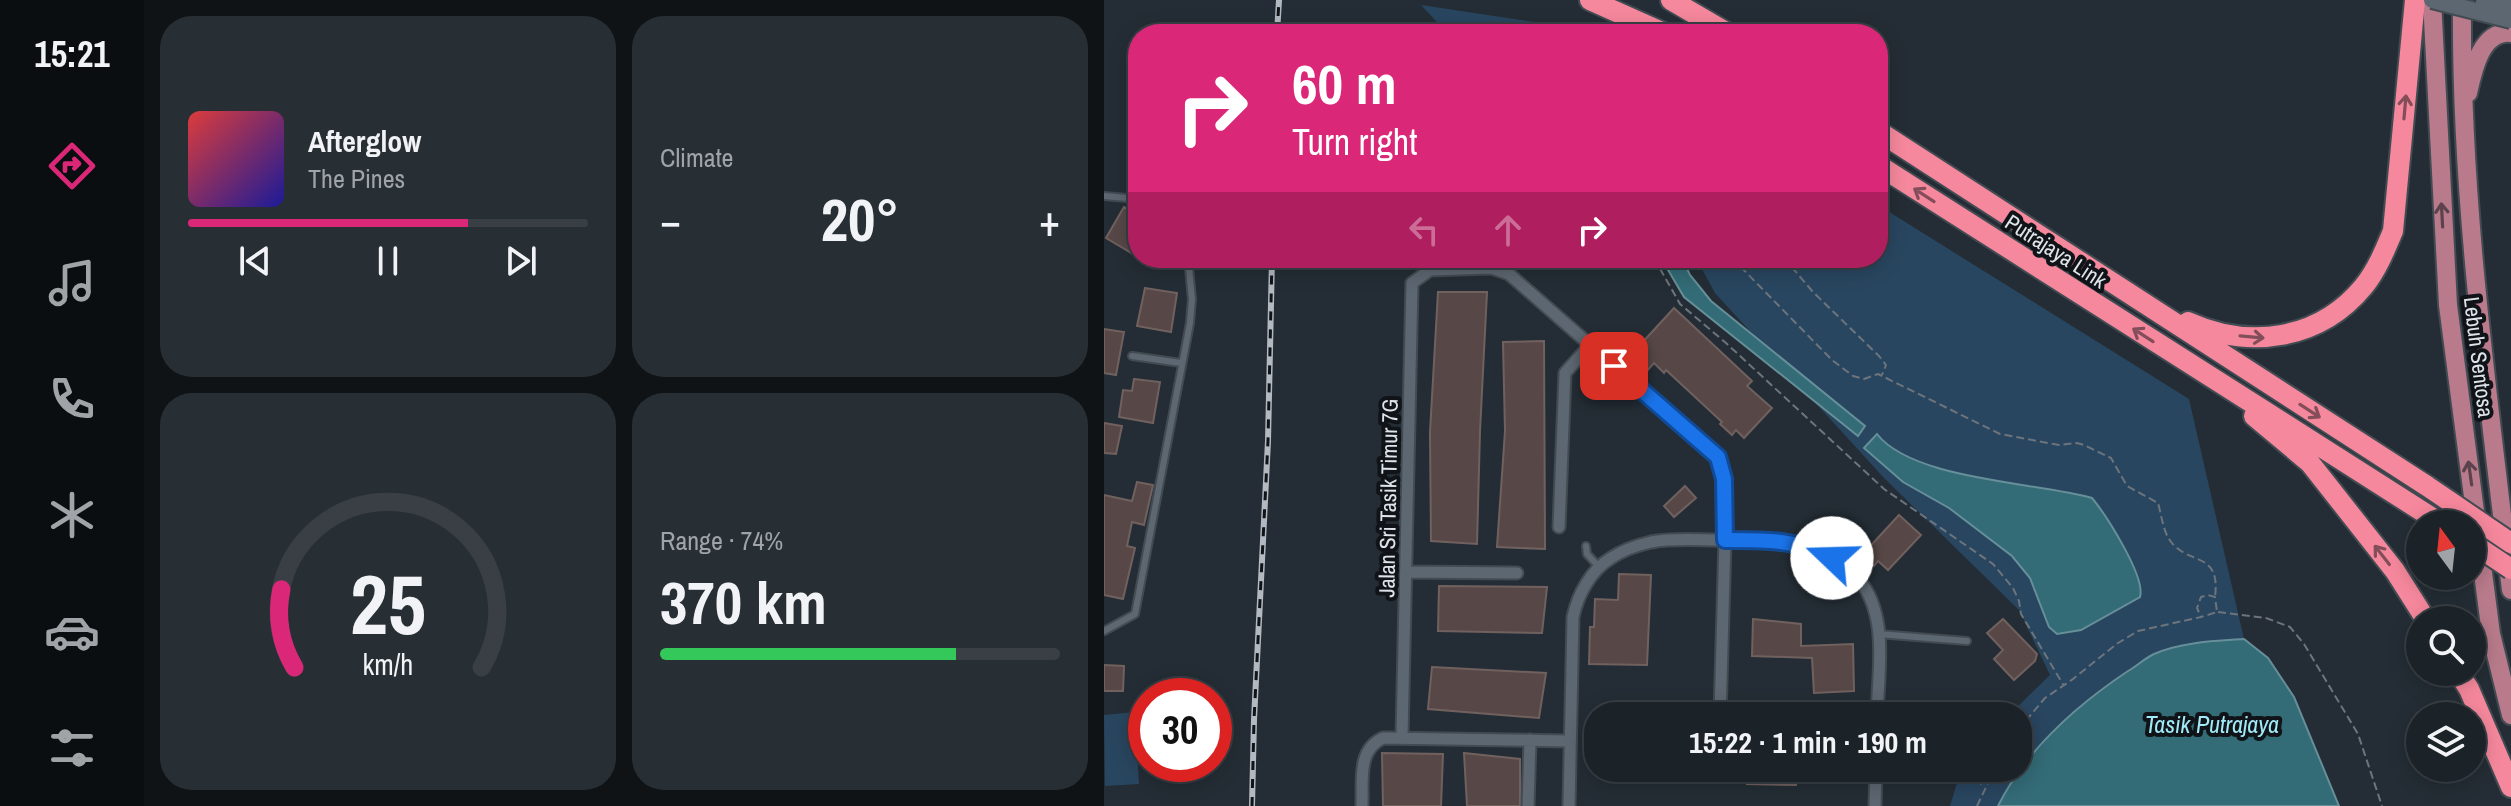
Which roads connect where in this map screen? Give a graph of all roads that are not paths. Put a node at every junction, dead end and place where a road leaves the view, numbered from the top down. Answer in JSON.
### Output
{"nodes":[{"id":1,"x":1590,"y":0,"type":"edge"},
{"id":2,"x":1671,"y":0,"type":"edge"},
{"id":3,"x":2415,"y":0,"type":"edge"},
{"id":4,"x":2432,"y":0,"type":"edge"},
{"id":5,"x":2462,"y":0,"type":"edge"},
{"id":6,"x":2484,"y":0,"type":"edge"},
{"id":7,"x":2492,"y":0,"type":"edge"},
{"id":8,"x":2511,"y":7,"type":"edge"},
{"id":9,"x":1644,"y":24,"type":"edge"},
{"id":10,"x":1712,"y":24,"type":"edge"},
{"id":11,"x":2509,"y":29,"type":"edge"},
{"id":12,"x":2463,"y":116,"type":"junction"},
{"id":13,"x":1888,"y":138,"type":"edge"},
{"id":14,"x":1888,"y":171,"type":"edge"},
{"id":15,"x":1104,"y":196,"type":"edge"},
{"id":16,"x":1128,"y":198,"type":"edge"},
{"id":17,"x":1189,"y":268,"type":"edge"},
{"id":18,"x":1443,"y":268,"type":"edge"},
{"id":19,"x":1491,"y":268,"type":"edge"},
{"id":20,"x":2127,"y":294,"type":"junction"},
{"id":21,"x":1590,"y":345,"type":"junction"},
{"id":22,"x":1132,"y":356,"type":"dead end"},
{"id":23,"x":1181,"y":363,"type":"junction"},
{"id":24,"x":2208,"y":377,"type":"junction"},
{"id":25,"x":2420,"y":510,"type":"edge"},
{"id":26,"x":1559,"y":527,"type":"dead end"},
{"id":27,"x":1725,"y":540,"type":"junction"},
{"id":28,"x":2511,"y":543,"type":"edge"},
{"id":29,"x":1586,"y":546,"type":"dead end"},
{"id":30,"x":2486,"y":552,"type":"edge"},
{"id":31,"x":1599,"y":567,"type":"junction"},
{"id":32,"x":2511,"y":569,"type":"edge"},
{"id":33,"x":1407,"y":572,"type":"junction"},
{"id":34,"x":1517,"y":573,"type":"dead end"},
{"id":35,"x":2511,"y":590,"type":"edge"},
{"id":36,"x":2417,"y":606,"type":"edge"},
{"id":37,"x":1104,"y":631,"type":"edge"},
{"id":38,"x":1878,"y":634,"type":"junction"},
{"id":39,"x":1967,"y":641,"type":"dead end"},
{"id":40,"x":2467,"y":686,"type":"edge"},
{"id":41,"x":1720,"y":702,"type":"edge"},
{"id":42,"x":1877,"y":702,"type":"edge"},
{"id":43,"x":2511,"y":715,"type":"edge"},
{"id":44,"x":1402,"y":736,"type":"junction"},
{"id":45,"x":1530,"y":740,"type":"junction"},
{"id":46,"x":1569,"y":741,"type":"junction"},
{"id":47,"x":1876,"y":782,"type":"edge"},
{"id":48,"x":2511,"y":787,"type":"edge"},
{"id":49,"x":1362,"y":806,"type":"edge"},
{"id":50,"x":1528,"y":806,"type":"edge"},
{"id":51,"x":1569,"y":806,"type":"edge"},
{"id":52,"x":1875,"y":806,"type":"edge"}],
"edges":[{"from":1,"to":9,"type":"highway"},
{"from":2,"to":10,"type":"highway"},
{"from":20,"to":3,"type":"highway","one_way":true},
{"from":4,"to":11,"type":"street","bridge":true},
{"from":43,"to":4,"type":"main road","name":"Lebuh Sentosa","one_way":true},
{"from":5,"to":12,"type":"main road","name":"Lebuh Sentosa"},
{"from":6,"to":8,"type":"street","bridge":true},
{"from":7,"to":11,"type":"main road"},
{"from":11,"to":12,"type":"main road"},
{"from":12,"to":35,"type":"main road","name":"Lebuh Sentosa"},
{"from":13,"to":20,"type":"highway","name":"Putrajaya Link"},
{"from":24,"to":14,"type":"highway","name":"Putrajaya Link","one_way":true},
{"from":15,"to":16,"type":"lane"},
{"from":17,"to":23,"type":"lane"},
{"from":18,"to":33,"type":"street","name":"Jalan Sri Tasik Timur 7G"},
{"from":19,"to":21,"type":"street"},
{"from":20,"to":28,"type":"highway","one_way":true,"bridge":true},
{"from":21,"to":26,"type":"street"},
{"from":21,"to":27,"type":"street"},
{"from":22,"to":23,"type":"lane"},
{"from":23,"to":37,"type":"lane"},
{"from":24,"to":25,"type":"highway"},
{"from":36,"to":24,"type":"highway","one_way":true},
{"from":27,"to":31,"type":"street"},
{"from":27,"to":38,"type":"street"},
{"from":27,"to":41,"type":"street"},
{"from":29,"to":31,"type":"lane"},
{"from":30,"to":32,"type":"highway","bridge":true},
{"from":31,"to":46,"type":"street"},
{"from":33,"to":34,"type":"street"},
{"from":33,"to":44,"type":"street","name":"Jalan Sri Tasik Timur 7G"},
{"from":38,"to":39,"type":"lane"},
{"from":38,"to":42,"type":"street"},
{"from":40,"to":48,"type":"highway"},
{"from":44,"to":45,"type":"street"},
{"from":44,"to":49,"type":"street"},
{"from":45,"to":46,"type":"street"},
{"from":45,"to":50,"type":"street"},
{"from":46,"to":51,"type":"street"},
{"from":47,"to":52,"type":"street"}]}
